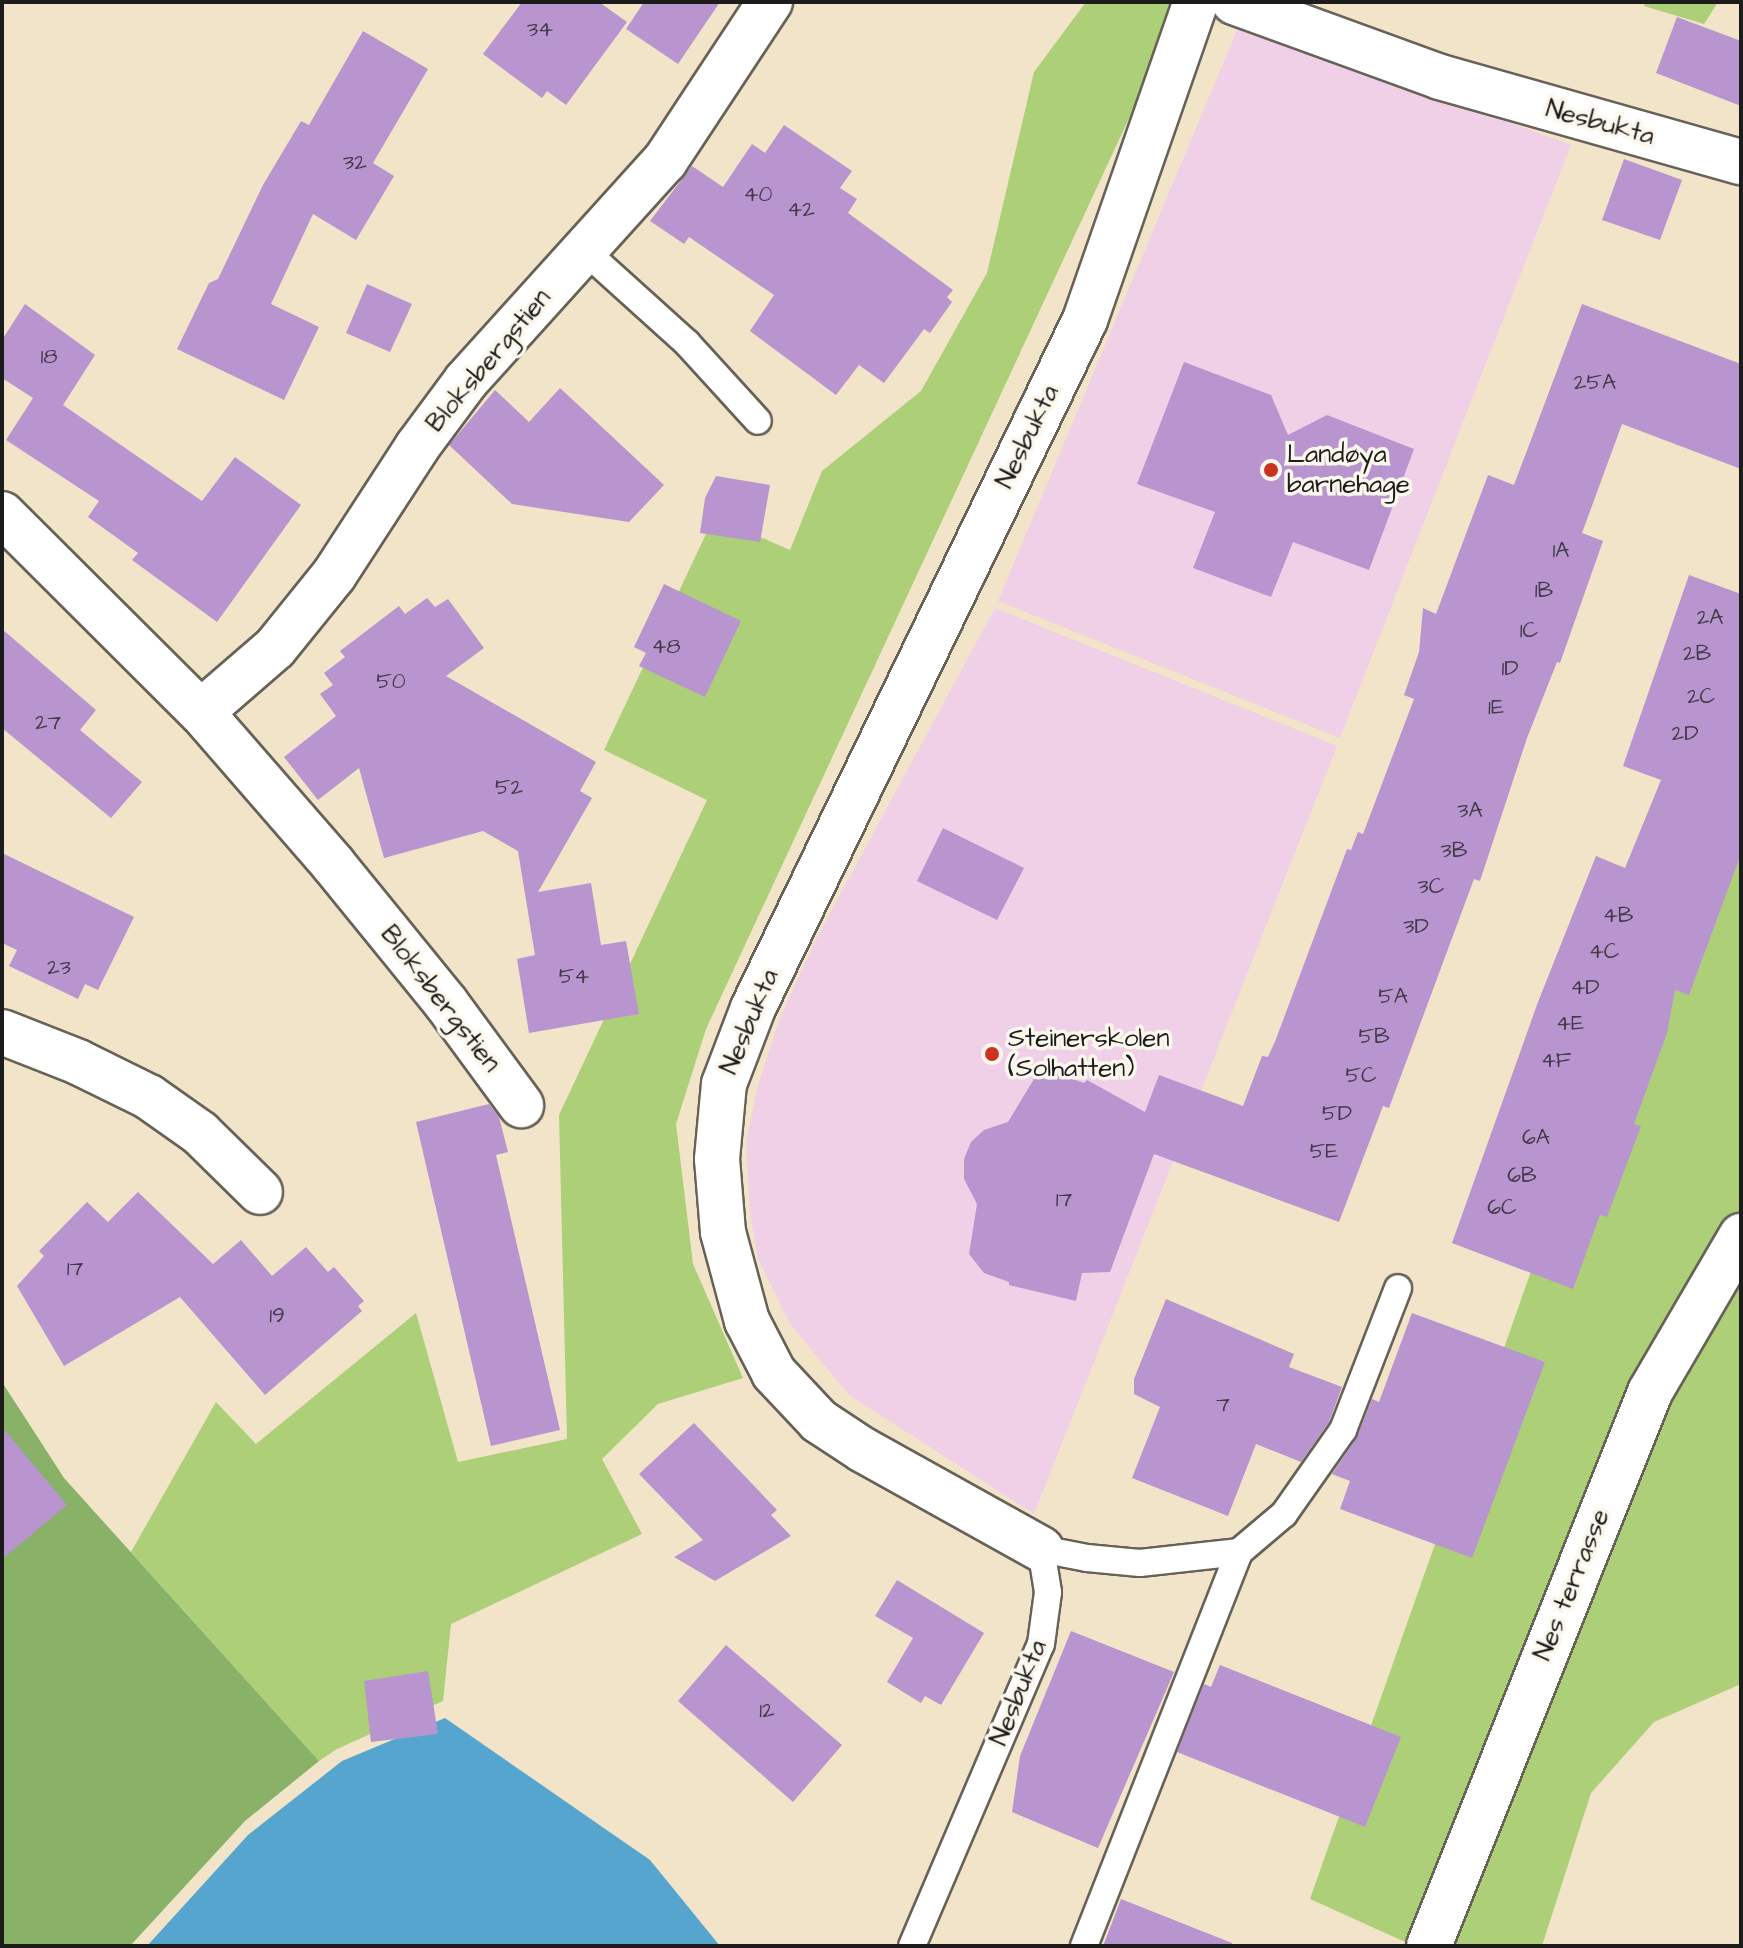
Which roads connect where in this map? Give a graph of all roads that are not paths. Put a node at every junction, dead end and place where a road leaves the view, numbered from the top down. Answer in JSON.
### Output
{"nodes":[{"id":1,"x":770,"y":2,"type":"edge"},
{"id":2,"x":1196,"y":2,"type":"edge"},
{"id":3,"x":1234,"y":2,"type":"edge"},
{"id":4,"x":1741,"y":162,"type":"edge"},
{"id":5,"x":584,"y":250,"type":"junction"},
{"id":6,"x":758,"y":421,"type":"dead end"},
{"id":7,"x":2,"y":514,"type":"edge"},
{"id":8,"x":201,"y":712,"type":"junction"},
{"id":9,"x":2,"y":1032,"type":"edge"},
{"id":10,"x":521,"y":1105,"type":"dead end"},
{"id":11,"x":260,"y":1192,"type":"dead end"},
{"id":12,"x":1741,"y":1236,"type":"edge"},
{"id":13,"x":1398,"y":1288,"type":"dead end"},
{"id":14,"x":1041,"y":1549,"type":"junction"},
{"id":15,"x":1239,"y":1552,"type":"junction"},
{"id":16,"x":912,"y":1946,"type":"edge"},
{"id":17,"x":1084,"y":1946,"type":"edge"},
{"id":18,"x":1429,"y":1946,"type":"edge"}],
"edges":[{"from":1,"to":5,"type":"street","name":"Bloksbergstien"},
{"from":2,"to":14,"type":"street","name":"Nesbukta"},
{"from":3,"to":4,"type":"street","name":"Nesbukta"},
{"from":5,"to":6,"type":"lane"},
{"from":5,"to":8,"type":"street","name":"Bloksbergstien"},
{"from":7,"to":8,"type":"street","name":"Bloksbergstien"},
{"from":8,"to":10,"type":"street","name":"Bloksbergstien"},
{"from":9,"to":11,"type":"street"},
{"from":12,"to":18,"type":"street","name":"Nes terrasse"},
{"from":13,"to":15,"type":"lane"},
{"from":14,"to":15,"type":"lane"},
{"from":14,"to":16,"type":"lane","name":"Nesbukta"},
{"from":15,"to":17,"type":"lane"}]}
